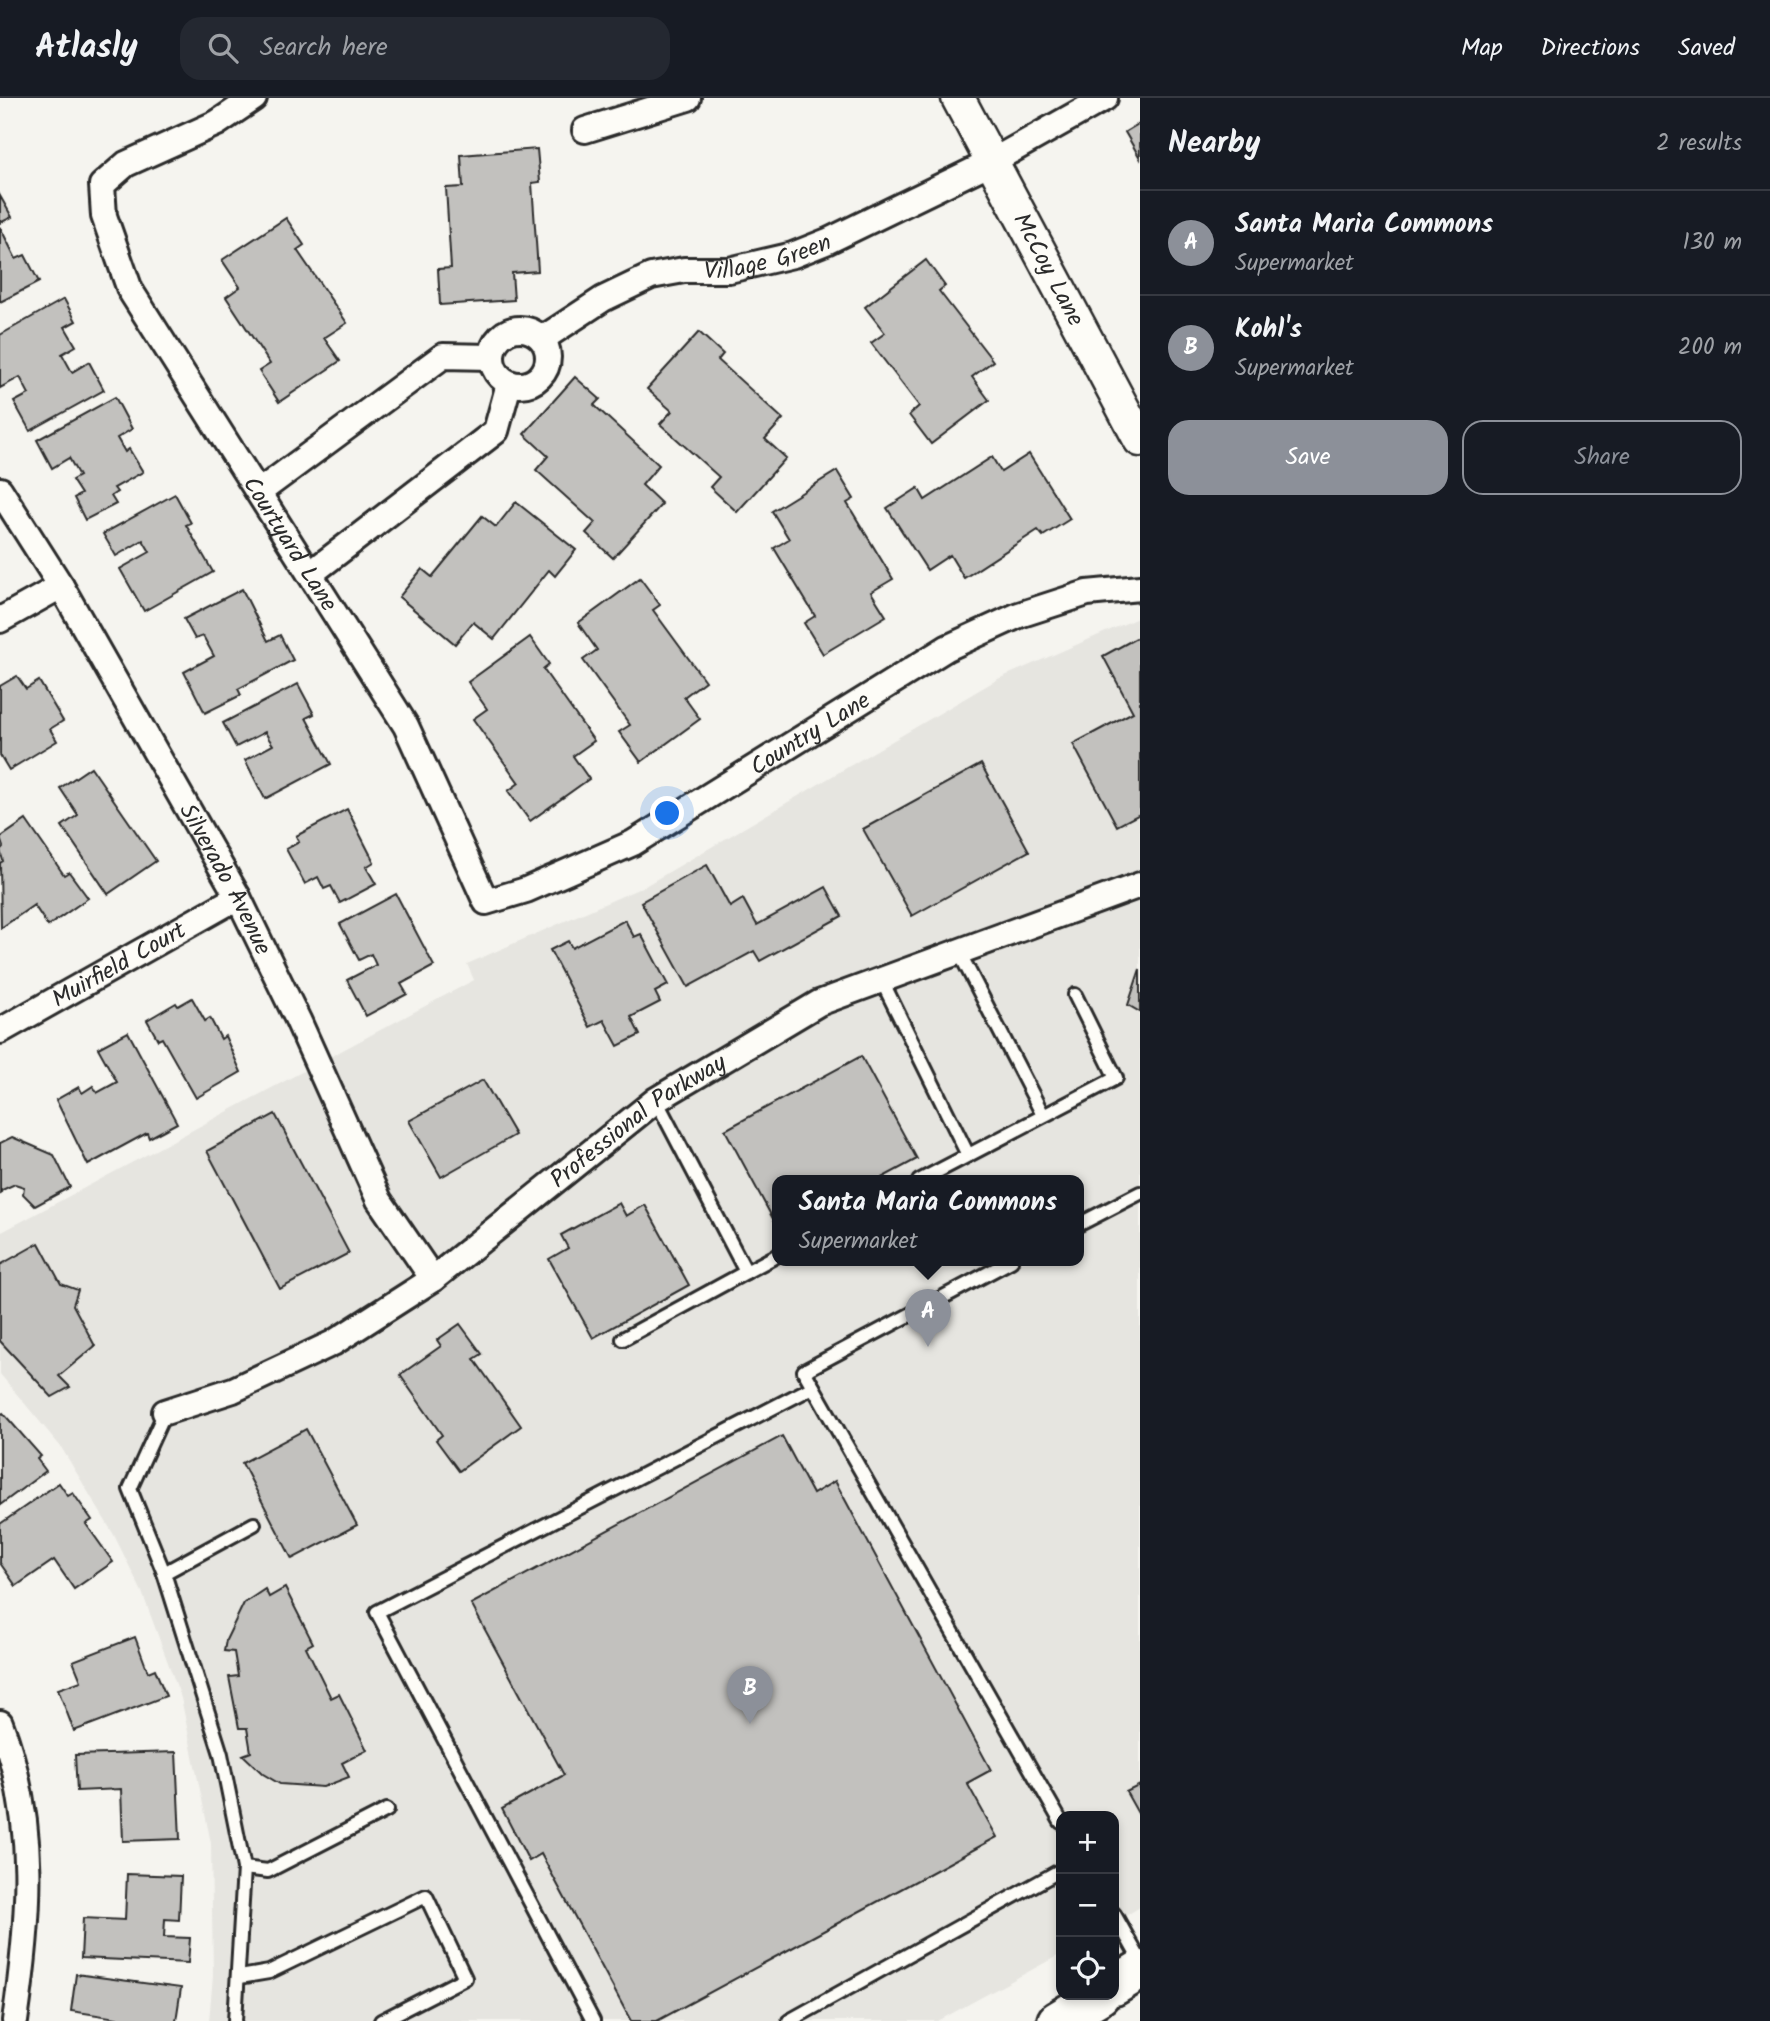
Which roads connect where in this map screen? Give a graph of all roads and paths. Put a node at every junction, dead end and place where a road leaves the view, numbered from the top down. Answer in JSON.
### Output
{"nodes":[{"id":1,"x":254,"y":98,"type":"edge"},
{"id":2,"x":688,"y":98,"type":"edge"},
{"id":3,"x":958,"y":98,"type":"edge"},
{"id":4,"x":1105,"y":98,"type":"edge"},
{"id":5,"x":584,"y":130,"type":"dead end"},
{"id":6,"x":991,"y":162,"type":"junction"},
{"id":7,"x":542,"y":339,"type":"junction"},
{"id":8,"x":491,"y":357,"type":"junction"},
{"id":9,"x":509,"y":384,"type":"junction"},
{"id":10,"x":1140,"y":440,"type":"edge"},
{"id":11,"x":0,"y":490,"type":"edge"},
{"id":12,"x":259,"y":492,"type":"junction"},
{"id":13,"x":310,"y":574,"type":"junction"},
{"id":14,"x":61,"y":586,"type":"junction"},
{"id":15,"x":1140,"y":588,"type":"edge"},
{"id":16,"x":0,"y":620,"type":"edge"},
{"id":17,"x":1140,"y":885,"type":"edge"},
{"id":18,"x":238,"y":897,"type":"junction"},
{"id":19,"x":486,"y":902,"type":"joint"},
{"id":20,"x":958,"y":950,"type":"junction"},
{"id":21,"x":881,"y":979,"type":"junction"},
{"id":22,"x":1075,"y":995,"type":"dead end"},
{"id":23,"x":0,"y":1031,"type":"edge"},
{"id":24,"x":656,"y":1100,"type":"junction"},
{"id":25,"x":1043,"y":1115,"type":"junction"},
{"id":26,"x":968,"y":1155,"type":"junction"},
{"id":27,"x":930,"y":1175,"type":"edge"},
{"id":28,"x":1140,"y":1193,"type":"edge"},
{"id":29,"x":1084,"y":1222,"type":"edge"},
{"id":30,"x":772,"y":1258,"type":"edge"},
{"id":31,"x":1002,"y":1266,"type":"edge"},
{"id":32,"x":746,"y":1272,"type":"junction"},
{"id":33,"x":433,"y":1279,"type":"junction"},
{"id":34,"x":622,"y":1339,"type":"dead end"},
{"id":35,"x":813,"y":1387,"type":"junction"},
{"id":36,"x":165,"y":1412,"type":"joint"},
{"id":37,"x":254,"y":1524,"type":"dead end"},
{"id":38,"x":164,"y":1573,"type":"junction"},
{"id":39,"x":0,"y":1723,"type":"edge"},
{"id":40,"x":387,"y":1810,"type":"dead end"},
{"id":41,"x":1056,"y":1813,"type":"edge"},
{"id":42,"x":244,"y":1868,"type":"junction"},
{"id":43,"x":1056,"y":1873,"type":"edge"},
{"id":44,"x":1119,"y":1923,"type":"edge"},
{"id":45,"x":1140,"y":1960,"type":"edge"},
{"id":46,"x":1140,"y":1970,"type":"edge"},
{"id":47,"x":240,"y":1976,"type":"junction"},
{"id":48,"x":1119,"y":1983,"type":"edge"},
{"id":49,"x":1092,"y":2000,"type":"edge"},
{"id":50,"x":15,"y":2021,"type":"edge"},
{"id":51,"x":235,"y":2021,"type":"edge"},
{"id":52,"x":381,"y":2021,"type":"edge"},
{"id":53,"x":593,"y":2021,"type":"edge"},
{"id":54,"x":789,"y":2021,"type":"edge"},
{"id":55,"x":1057,"y":2021,"type":"edge"}],
"edges":[{"from":1,"to":12,"type":"street","name":"Courtyard Lane"},
{"from":2,"to":5,"type":"street"},
{"from":3,"to":6,"type":"street","name":"McCoy Lane"},
{"from":4,"to":6,"type":"street","name":"Village Green"},
{"from":6,"to":7,"type":"street","name":"Village Green"},
{"from":6,"to":10,"type":"street","name":"McCoy Lane"},
{"from":7,"to":8,"type":"street"},
{"from":7,"to":9,"type":"street"},
{"from":8,"to":9,"type":"street"},
{"from":8,"to":12,"type":"street"},
{"from":9,"to":13,"type":"street"},
{"from":11,"to":14,"type":"street","name":"Silverado Avenue"},
{"from":12,"to":13,"type":"street","name":"Courtyard Lane"},
{"from":13,"to":19,"type":"street","name":"Courtyard Lane"},
{"from":14,"to":16,"type":"street"},
{"from":14,"to":18,"type":"street","name":"Silverado Avenue"},
{"from":15,"to":19,"type":"street","name":"Country Lane"},
{"from":17,"to":20,"type":"street","name":"Professional Parkway"},
{"from":18,"to":23,"type":"street","name":"Muirfield Court"},
{"from":18,"to":33,"type":"street","name":"Silverado Avenue"},
{"from":20,"to":21,"type":"street","name":"Professional Parkway"},
{"from":20,"to":25,"type":"lane"},
{"from":21,"to":24,"type":"street","name":"Professional Parkway"},
{"from":21,"to":26,"type":"lane"},
{"from":22,"to":25,"type":"lane"},
{"from":24,"to":32,"type":"lane"},
{"from":24,"to":33,"type":"street","name":"Professional Parkway"},
{"from":25,"to":26,"type":"lane"},
{"from":26,"to":27,"type":"lane"},
{"from":28,"to":29,"type":"lane"},
{"from":30,"to":32,"type":"lane"},
{"from":31,"to":35,"type":"lane"},
{"from":32,"to":34,"type":"lane"},
{"from":33,"to":36,"type":"street","name":"Professional Parkway"},
{"from":35,"to":41,"type":"lane"},
{"from":35,"to":53,"type":"lane"},
{"from":36,"to":38,"type":"lane"},
{"from":37,"to":38,"type":"lane"},
{"from":38,"to":42,"type":"lane"},
{"from":39,"to":50,"type":"street"},
{"from":40,"to":42,"type":"lane"},
{"from":42,"to":47,"type":"lane"},
{"from":43,"to":54,"type":"lane"},
{"from":44,"to":45,"type":"lane"},
{"from":46,"to":48,"type":"highway"},
{"from":47,"to":51,"type":"lane"},
{"from":47,"to":52,"type":"lane"},
{"from":49,"to":55,"type":"highway"}]}
